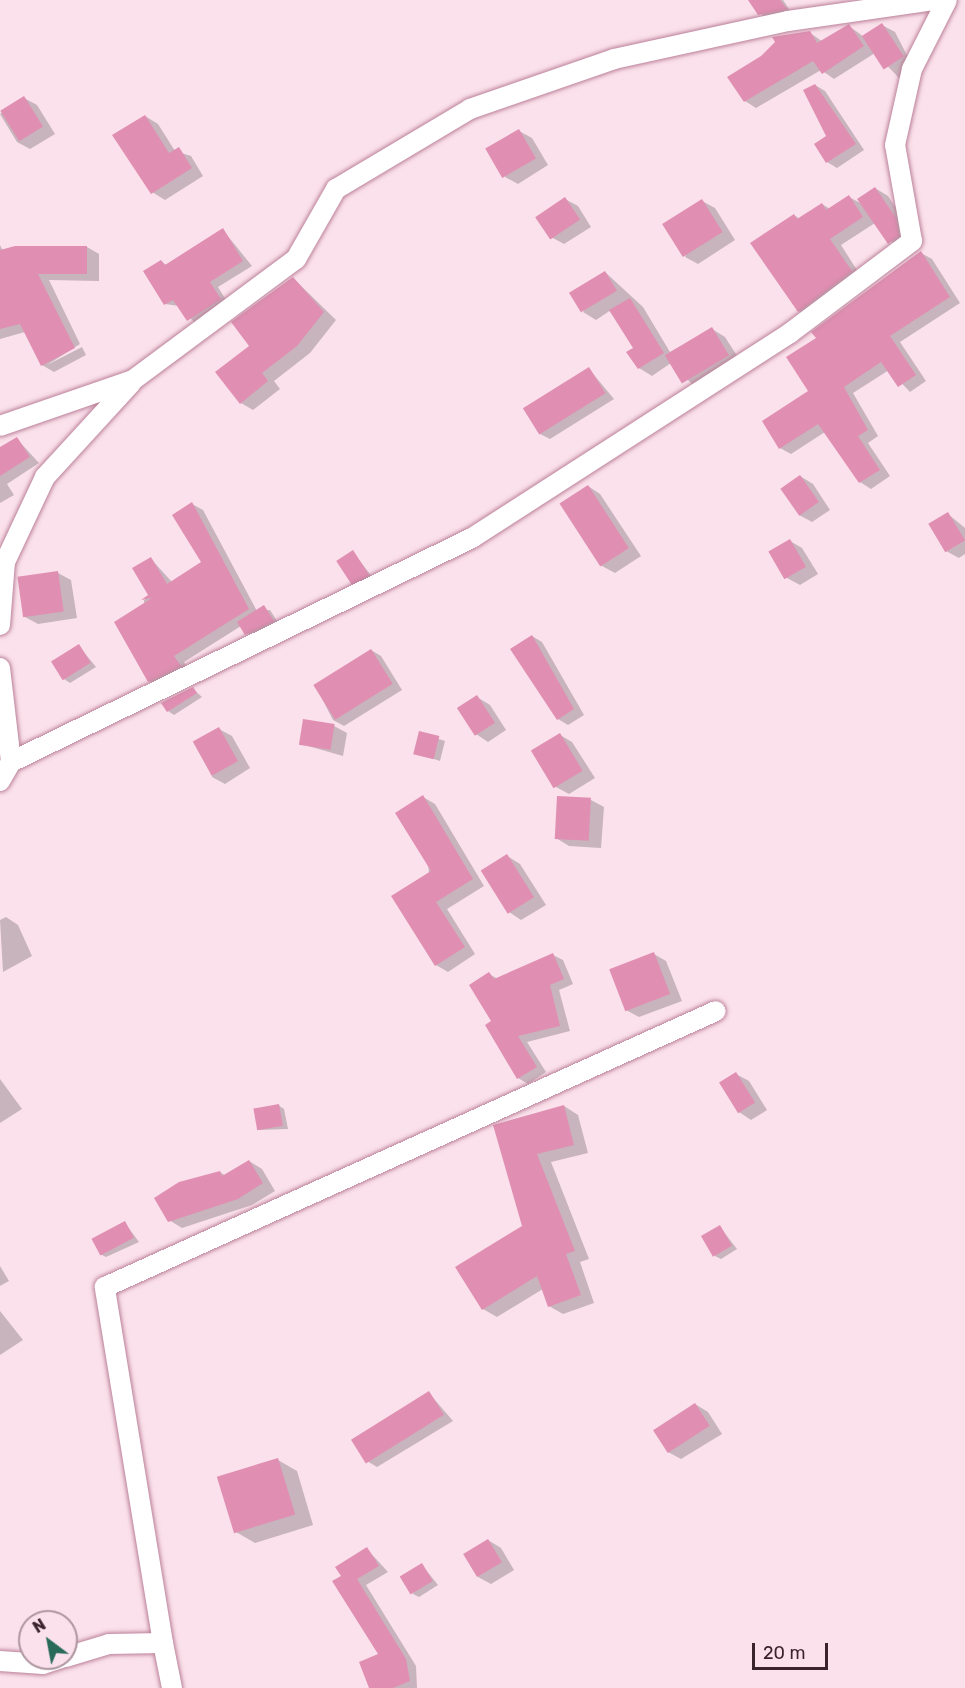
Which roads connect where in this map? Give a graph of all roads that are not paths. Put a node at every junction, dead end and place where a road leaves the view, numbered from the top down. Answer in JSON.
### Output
{"nodes":[{"id":1,"x":933,"y":0,"type":"edge"},
{"id":2,"x":947,"y":0,"type":"edge"},
{"id":3,"x":133,"y":380,"type":"junction"},
{"id":4,"x":0,"y":426,"type":"edge"},
{"id":5,"x":0,"y":625,"type":"edge"},
{"id":6,"x":0,"y":668,"type":"edge"},
{"id":7,"x":11,"y":762,"type":"junction"},
{"id":8,"x":0,"y":781,"type":"edge"},
{"id":9,"x":716,"y":1011,"type":"dead end"},
{"id":10,"x":163,"y":1643,"type":"junction"},
{"id":11,"x":78,"y":1653,"type":"edge"},
{"id":12,"x":0,"y":1661,"type":"edge"},
{"id":13,"x":18,"y":1662,"type":"edge"},
{"id":14,"x":172,"y":1688,"type":"edge"}],
"edges":[{"from":1,"to":3,"type":"street"},
{"from":2,"to":7,"type":"street"},
{"from":3,"to":4,"type":"street"},
{"from":3,"to":5,"type":"street"},
{"from":6,"to":7,"type":"street"},
{"from":7,"to":8,"type":"street"},
{"from":9,"to":10,"type":"street"},
{"from":10,"to":11,"type":"street"},
{"from":10,"to":14,"type":"street"},
{"from":12,"to":13,"type":"street"}]}
